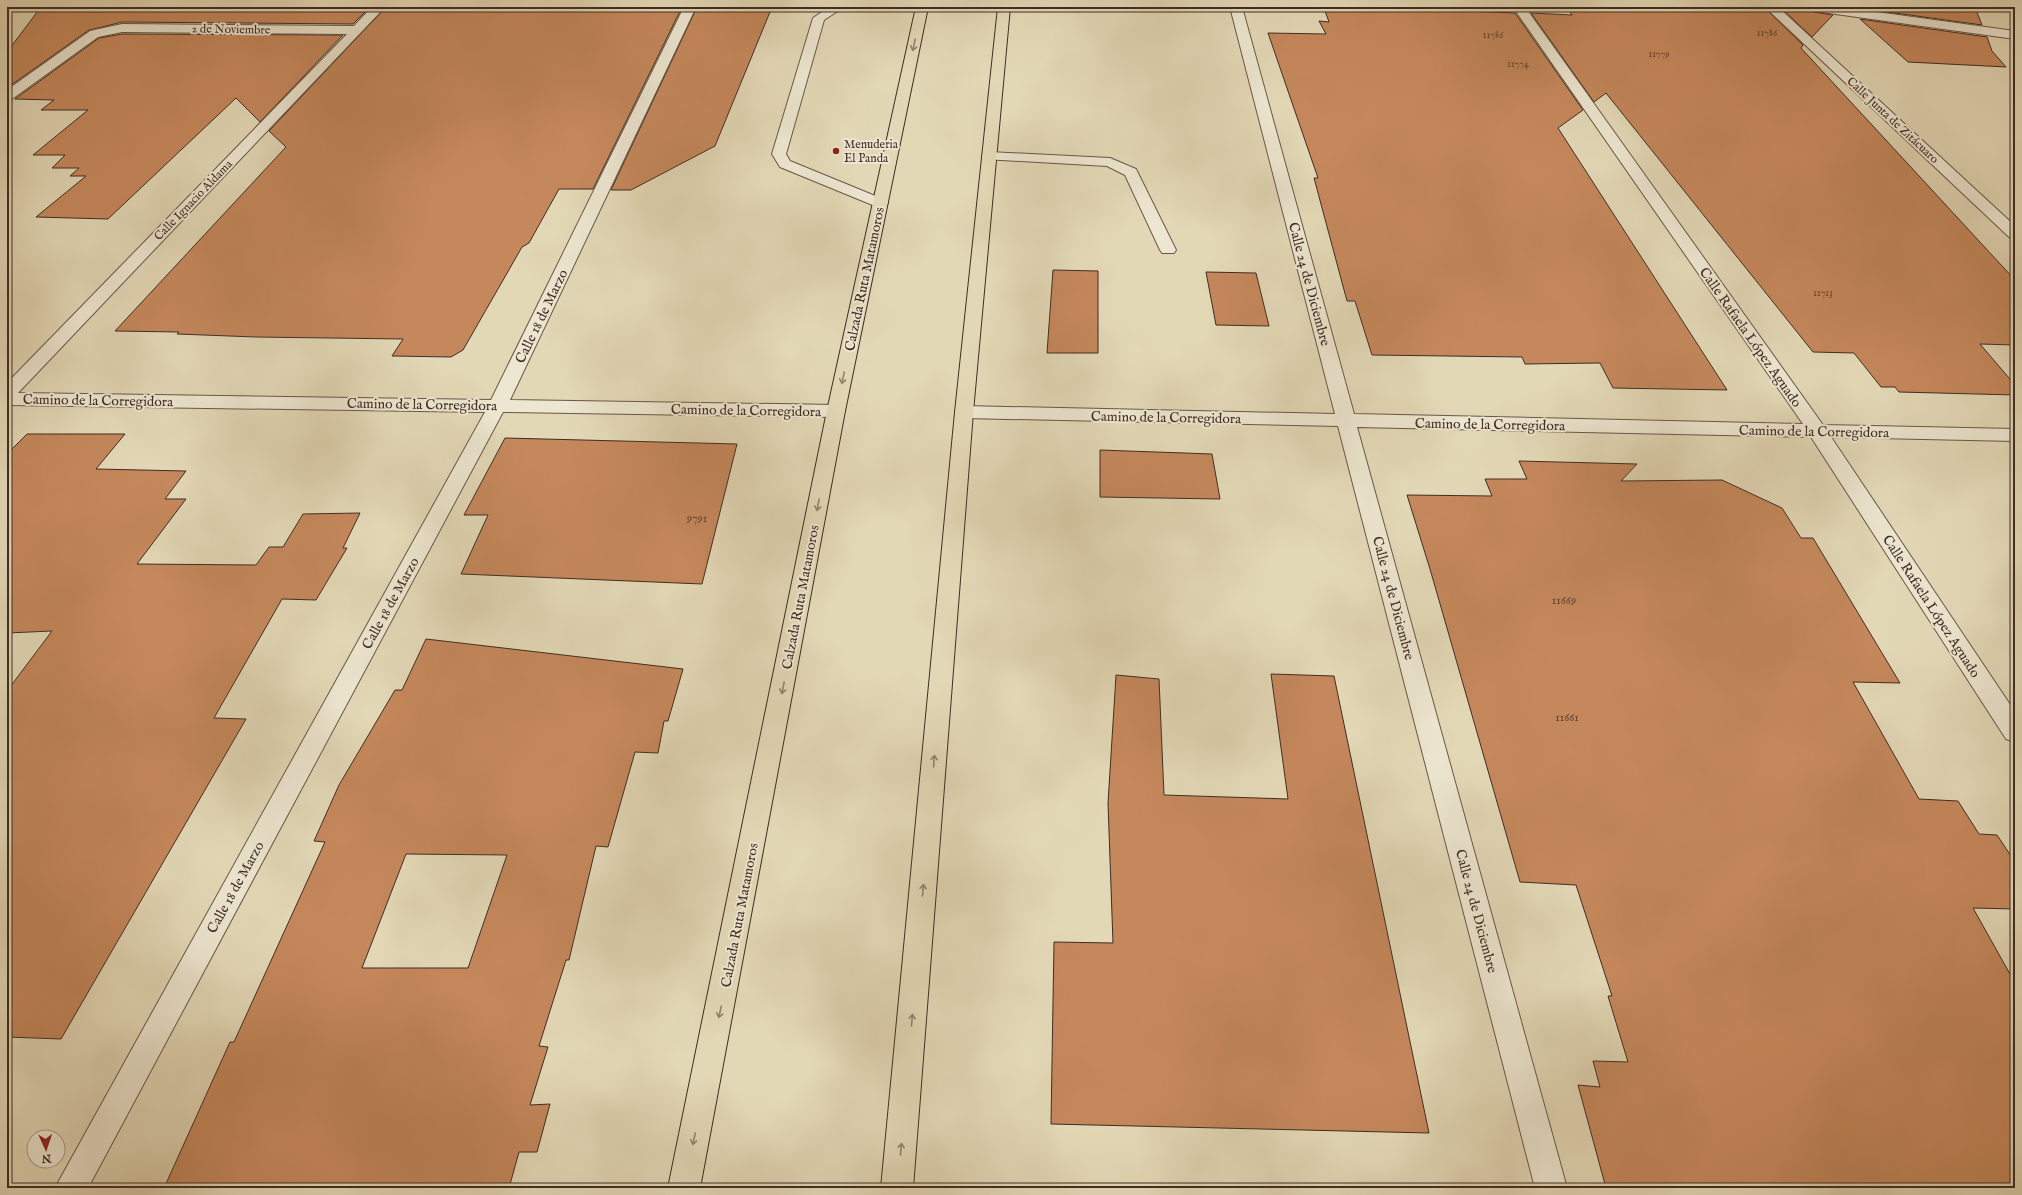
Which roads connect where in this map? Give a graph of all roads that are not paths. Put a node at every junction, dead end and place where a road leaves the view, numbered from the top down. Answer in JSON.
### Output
{"nodes":[{"id":1,"x":379,"y":7,"type":"edge"},
{"id":2,"x":690,"y":7,"type":"edge"},
{"id":3,"x":838,"y":7,"type":"edge"},
{"id":4,"x":922,"y":7,"type":"edge"},
{"id":5,"x":1004,"y":7,"type":"edge"},
{"id":6,"x":1236,"y":7,"type":"edge"},
{"id":7,"x":1520,"y":7,"type":"edge"},
{"id":8,"x":1771,"y":7,"type":"edge"},
{"id":9,"x":1814,"y":7,"type":"edge"},
{"id":10,"x":355,"y":30,"type":"junction"},
{"id":11,"x":2015,"y":35,"type":"edge"},
{"id":12,"x":7,"y":96,"type":"edge"},
{"id":13,"x":990,"y":156,"type":"junction"},
{"id":14,"x":880,"y":203,"type":"junction"},
{"id":15,"x":2015,"y":234,"type":"edge"},
{"id":16,"x":1168,"y":250,"type":"dead end"},
{"id":17,"x":7,"y":394,"type":"edge"},
{"id":18,"x":7,"y":399,"type":"edge"},
{"id":19,"x":498,"y":405,"type":"junction"},
{"id":20,"x":836,"y":411,"type":"junction"},
{"id":21,"x":964,"y":412,"type":"junction"},
{"id":22,"x":1347,"y":421,"type":"junction"},
{"id":23,"x":1818,"y":432,"type":"junction"},
{"id":24,"x":2015,"y":435,"type":"edge"},
{"id":25,"x":2015,"y":732,"type":"edge"},
{"id":26,"x":71,"y":1188,"type":"edge"},
{"id":27,"x":684,"y":1188,"type":"edge"},
{"id":28,"x":897,"y":1188,"type":"edge"},
{"id":29,"x":1551,"y":1188,"type":"edge"}],
"edges":[{"from":1,"to":10,"type":"street","name":"Calle Ignacio Aldama"},
{"from":2,"to":19,"type":"street","name":"Calle 18 de Marzo"},
{"from":3,"to":14,"type":"street"},
{"from":4,"to":14,"type":"main road","name":"Calzada Ruta Matamoros","one_way":true},
{"from":5,"to":13,"type":"main road"},
{"from":6,"to":22,"type":"street","name":"Calle 24 de Diciembre"},
{"from":7,"to":23,"type":"street","name":"Calle Rafaela López Aguado"},
{"from":8,"to":15,"type":"street","name":"Calle Junta de Zitácuaro"},
{"from":9,"to":11,"type":"street"},
{"from":10,"to":12,"type":"street","name":"2 de Noviembre"},
{"from":10,"to":17,"type":"street","name":"Calle Ignacio Aldama"},
{"from":13,"to":16,"type":"street"},
{"from":13,"to":21,"type":"main road"},
{"from":14,"to":20,"type":"main road","name":"Calzada Ruta Matamoros","one_way":true},
{"from":18,"to":19,"type":"street","name":"Camino de la Corregidora"},
{"from":19,"to":20,"type":"street","name":"Camino de la Corregidora"},
{"from":19,"to":26,"type":"street","name":"Calle 18 de Marzo"},
{"from":20,"to":27,"type":"main road","name":"Calzada Ruta Matamoros","one_way":true},
{"from":21,"to":22,"type":"street","name":"Camino de la Corregidora"},
{"from":28,"to":21,"type":"main road","one_way":true},
{"from":22,"to":23,"type":"street","name":"Camino de la Corregidora"},
{"from":22,"to":29,"type":"street","name":"Calle 24 de Diciembre"},
{"from":23,"to":24,"type":"street","name":"Camino de la Corregidora"},
{"from":23,"to":25,"type":"street","name":"Calle Rafaela López Aguado"}]}
